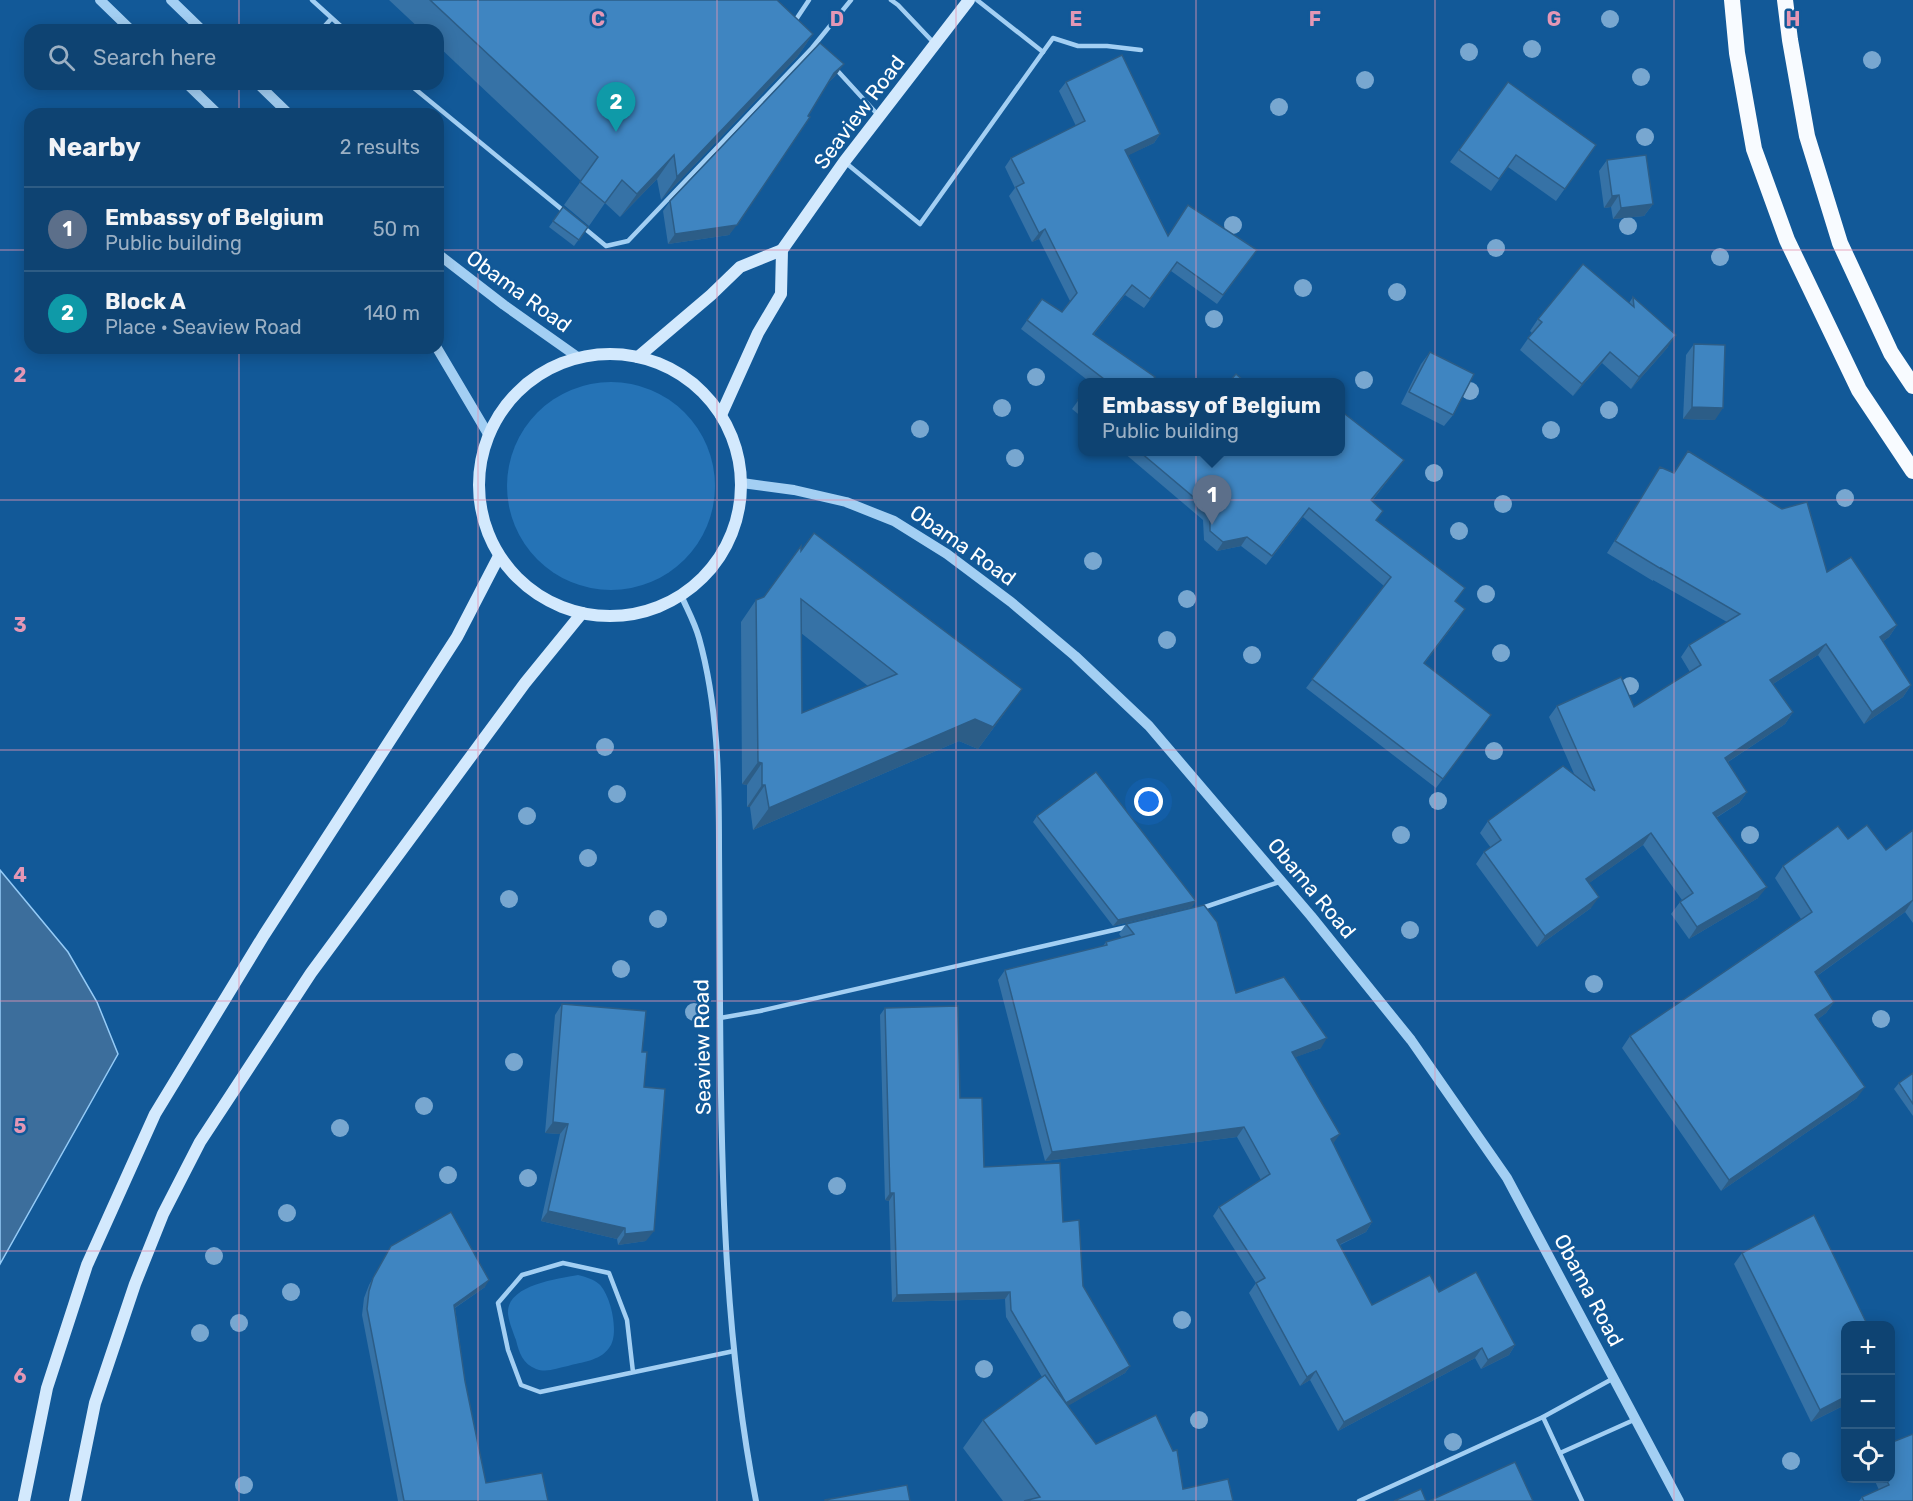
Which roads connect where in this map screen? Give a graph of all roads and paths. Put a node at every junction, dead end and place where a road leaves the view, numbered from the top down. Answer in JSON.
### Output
{"nodes":[{"id":1,"x":100,"y":0,"type":"edge"},
{"id":2,"x":171,"y":0,"type":"edge"},
{"id":3,"x":312,"y":0,"type":"edge"},
{"id":4,"x":811,"y":0,"type":"edge"},
{"id":5,"x":851,"y":0,"type":"edge"},
{"id":6,"x":891,"y":0,"type":"edge"},
{"id":7,"x":969,"y":0,"type":"edge"},
{"id":8,"x":977,"y":0,"type":"edge"},
{"id":9,"x":1732,"y":0,"type":"edge"},
{"id":10,"x":1785,"y":0,"type":"edge"},
{"id":11,"x":331,"y":19,"type":"junction"},
{"id":12,"x":125,"y":24,"type":"edge"},
{"id":13,"x":196,"y":24,"type":"edge"},
{"id":14,"x":326,"y":24,"type":"edge"},
{"id":15,"x":337,"y":24,"type":"edge"},
{"id":16,"x":805,"y":41,"type":"edge"},
{"id":17,"x":935,"y":44,"type":"junction"},
{"id":18,"x":812,"y":48,"type":"junction"},
{"id":19,"x":1141,"y":50,"type":"dead end"},
{"id":20,"x":1043,"y":52,"type":"junction"},
{"id":21,"x":819,"y":54,"type":"edge"},
{"id":22,"x":834,"y":66,"type":"edge"},
{"id":23,"x":193,"y":90,"type":"edge"},
{"id":24,"x":267,"y":90,"type":"edge"},
{"id":25,"x":416,"y":90,"type":"edge"},
{"id":26,"x":212,"y":108,"type":"edge"},
{"id":27,"x":283,"y":108,"type":"edge"},
{"id":28,"x":438,"y":108,"type":"edge"},
{"id":29,"x":444,"y":113,"type":"edge"},
{"id":30,"x":879,"y":117,"type":"junction"},
{"id":31,"x":844,"y":162,"type":"junction"},
{"id":32,"x":567,"y":214,"type":"edge"},
{"id":33,"x":576,"y":221,"type":"edge"},
{"id":34,"x":782,"y":250,"type":"junction"},
{"id":35,"x":444,"y":259,"type":"edge"},
{"id":36,"x":441,"y":354,"type":"edge"},
{"id":37,"x":638,"y":357,"type":"junction"},
{"id":38,"x":579,"y":358,"type":"junction"},
{"id":39,"x":1913,"y":386,"type":"edge"},
{"id":40,"x":721,"y":415,"type":"junction"},
{"id":41,"x":488,"y":434,"type":"junction"},
{"id":42,"x":1913,"y":471,"type":"edge"},
{"id":43,"x":742,"y":483,"type":"junction"},
{"id":44,"x":499,"y":556,"type":"junction"},
{"id":45,"x":681,"y":595,"type":"junction"},
{"id":46,"x":582,"y":613,"type":"junction"},
{"id":47,"x":1282,"y":882,"type":"junction"},
{"id":48,"x":1194,"y":911,"type":"edge"},
{"id":49,"x":1137,"y":925,"type":"edge"},
{"id":50,"x":720,"y":1018,"type":"junction"},
{"id":51,"x":734,"y":1351,"type":"junction"},
{"id":52,"x":633,"y":1372,"type":"junction"},
{"id":53,"x":1614,"y":1378,"type":"junction"},
{"id":54,"x":1543,"y":1417,"type":"junction"},
{"id":55,"x":1636,"y":1419,"type":"junction"},
{"id":56,"x":1560,"y":1454,"type":"junction"},
{"id":57,"x":24,"y":1501,"type":"edge"},
{"id":58,"x":75,"y":1501,"type":"edge"},
{"id":59,"x":756,"y":1501,"type":"edge"},
{"id":60,"x":1359,"y":1501,"type":"edge"},
{"id":61,"x":1582,"y":1501,"type":"edge"},
{"id":62,"x":1679,"y":1501,"type":"edge"}],
"edges":[{"from":1,"to":12,"type":"street"},
{"from":2,"to":13,"type":"street"},
{"from":3,"to":11,"type":"lane"},
{"from":4,"to":4,"type":"lane"},
{"from":5,"to":18,"type":"lane"},
{"from":6,"to":17,"type":"lane"},
{"from":7,"to":17,"type":"main road","name":"Seaview Road"},
{"from":8,"to":20,"type":"lane"},
{"from":9,"to":42,"type":"highway"},
{"from":10,"to":39,"type":"highway"},
{"from":11,"to":14,"type":"lane"},
{"from":11,"to":15,"type":"lane"},
{"from":16,"to":18,"type":"lane"},
{"from":17,"to":30,"type":"main road","name":"Seaview Road"},
{"from":18,"to":21,"type":"lane"},
{"from":18,"to":33,"type":"lane"},
{"from":19,"to":20,"type":"lane"},
{"from":20,"to":31,"type":"lane"},
{"from":22,"to":30,"type":"lane"},
{"from":23,"to":26,"type":"street"},
{"from":24,"to":27,"type":"street"},
{"from":25,"to":28,"type":"lane"},
{"from":29,"to":32,"type":"lane"},
{"from":30,"to":31,"type":"main road","name":"Seaview Road"},
{"from":31,"to":34,"type":"main road","name":"Seaview Road"},
{"from":34,"to":37,"type":"main road"},
{"from":34,"to":40,"type":"main road"},
{"from":35,"to":38,"type":"street","name":"Obama Road"},
{"from":36,"to":41,"type":"street"},
{"from":37,"to":38,"type":"main road"},
{"from":37,"to":40,"type":"main road"},
{"from":38,"to":41,"type":"main road"},
{"from":40,"to":43,"type":"main road"},
{"from":41,"to":44,"type":"main road"},
{"from":43,"to":45,"type":"main road"},
{"from":43,"to":47,"type":"street","name":"Obama Road"},
{"from":44,"to":46,"type":"main road"},
{"from":44,"to":57,"type":"main road"},
{"from":45,"to":46,"type":"main road"},
{"from":45,"to":50,"type":"street","name":"Seaview Road"},
{"from":46,"to":58,"type":"main road"},
{"from":47,"to":48,"type":"lane"},
{"from":47,"to":53,"type":"street","name":"Obama Road"},
{"from":49,"to":50,"type":"lane"},
{"from":50,"to":51,"type":"street","name":"Seaview Road"},
{"from":51,"to":52,"type":"lane"},
{"from":51,"to":59,"type":"street","name":"Seaview Road"},
{"from":52,"to":52,"type":"lane"},
{"from":53,"to":54,"type":"lane"},
{"from":53,"to":55,"type":"street","name":"Obama Road"},
{"from":54,"to":56,"type":"lane"},
{"from":54,"to":60,"type":"lane"},
{"from":55,"to":56,"type":"lane"},
{"from":55,"to":62,"type":"street","name":"Obama Road"},
{"from":56,"to":61,"type":"lane"}]}
